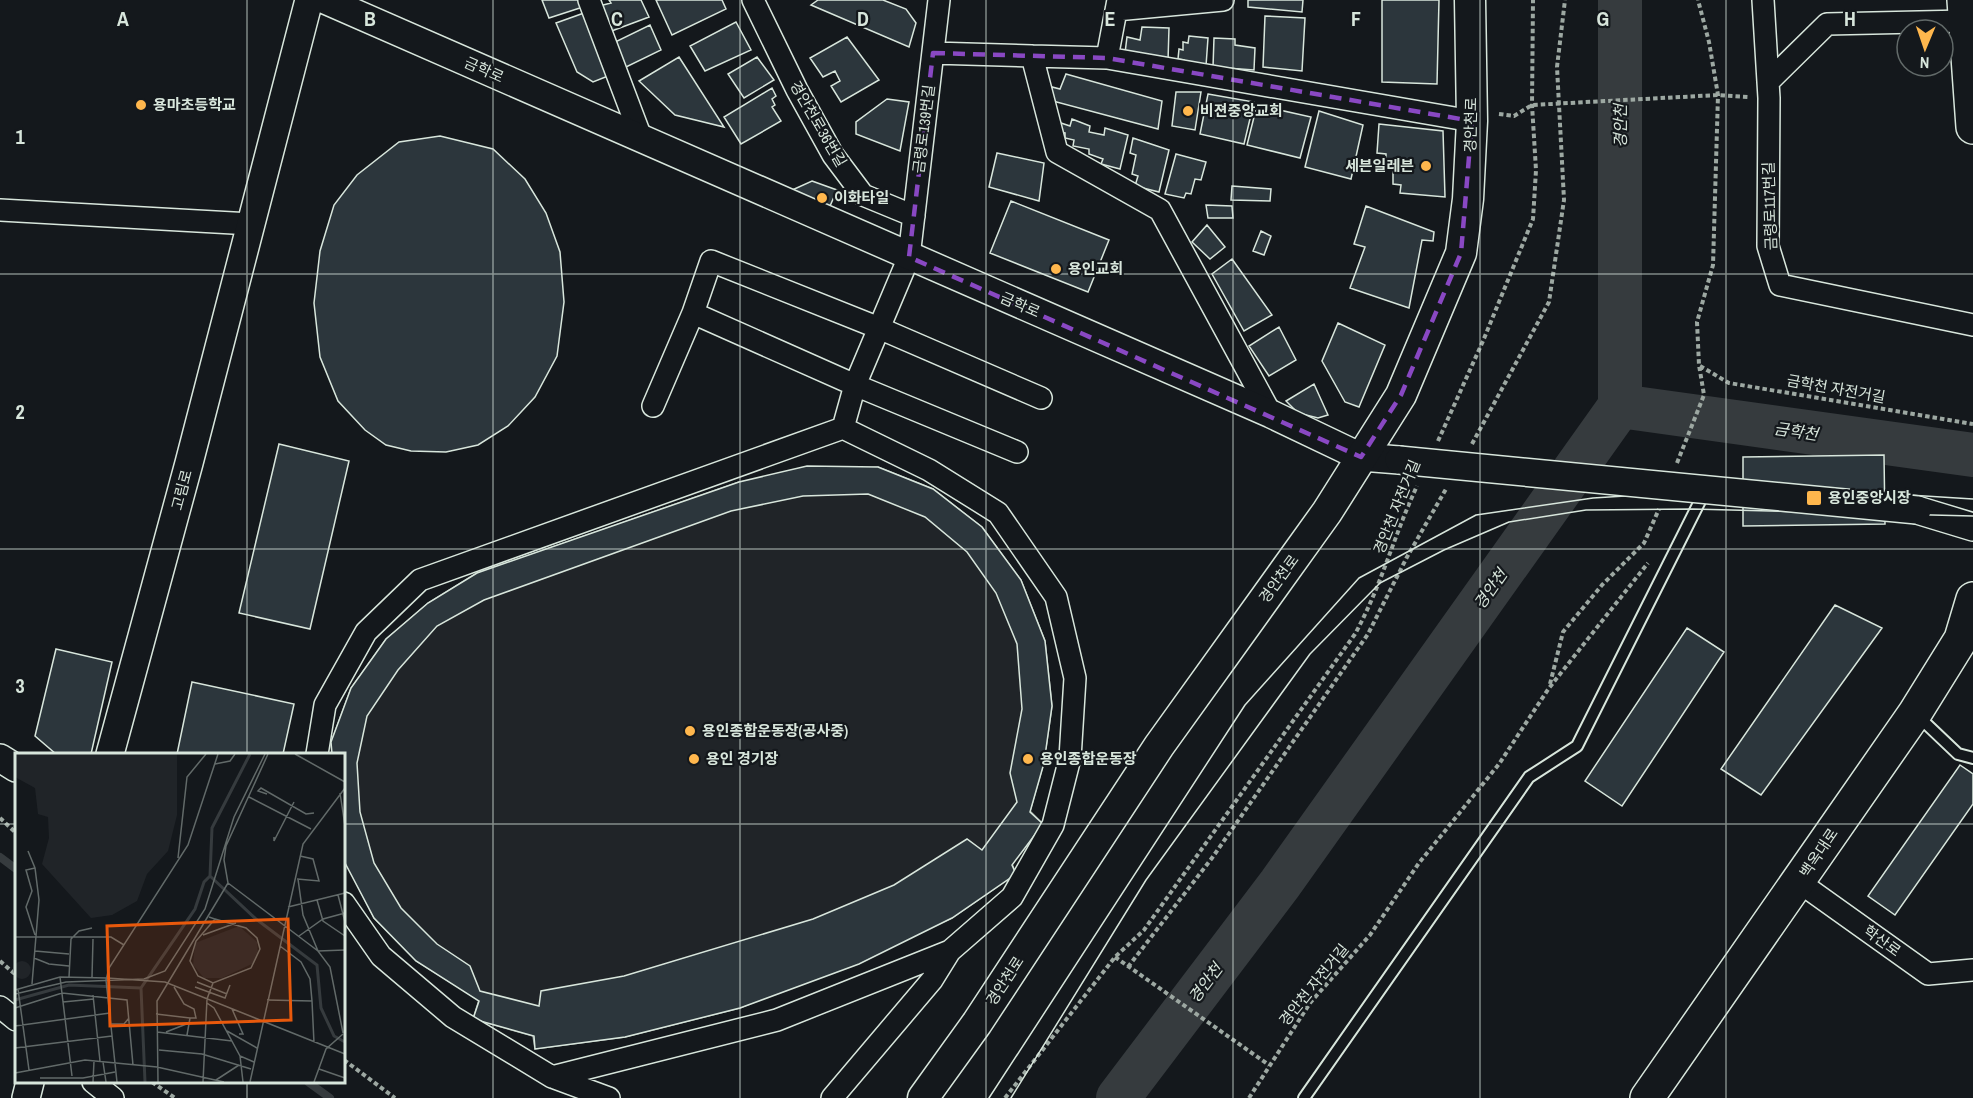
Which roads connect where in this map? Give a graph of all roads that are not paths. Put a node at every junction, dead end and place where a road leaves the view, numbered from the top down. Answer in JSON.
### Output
{"nodes":[{"id":1,"x":309,"y":0,"type":"edge"},
{"id":2,"x":325,"y":0,"type":"edge"},
{"id":3,"x":589,"y":0,"type":"edge"},
{"id":4,"x":753,"y":0,"type":"edge"},
{"id":5,"x":939,"y":0,"type":"edge"},
{"id":6,"x":1222,"y":0,"type":"edge"},
{"id":7,"x":1470,"y":0,"type":"edge"},
{"id":8,"x":1763,"y":0,"type":"edge"},
{"id":9,"x":1117,"y":5,"type":"edge"},
{"id":10,"x":1964,"y":10,"type":"edge"},
{"id":11,"x":933,"y":53,"type":"junction"},
{"id":12,"x":1032,"y":56,"type":"junction"},
{"id":13,"x":1107,"y":58,"type":"junction"},
{"id":14,"x":1768,"y":90,"type":"junction"},
{"id":15,"x":1472,"y":121,"type":"junction"},
{"id":16,"x":1973,"y":127,"type":"edge"},
{"id":17,"x":642,"y":140,"type":"junction"},
{"id":18,"x":0,"y":210,"type":"edge"},
{"id":19,"x":914,"y":216,"type":"junction"},
{"id":20,"x":251,"y":224,"type":"junction"},
{"id":21,"x":909,"y":257,"type":"junction"},
{"id":22,"x":693,"y":313,"type":"junction"},
{"id":23,"x":1973,"y":326,"type":"edge"},
{"id":24,"x":879,"y":328,"type":"junction"},
{"id":25,"x":855,"y":385,"type":"junction"},
{"id":26,"x":1041,"y":398,"type":"dead end"},
{"id":27,"x":653,"y":406,"type":"dead end"},
{"id":28,"x":1271,"y":414,"type":"junction"},
{"id":29,"x":843,"y":428,"type":"junction"},
{"id":30,"x":1017,"y":452,"type":"dead end"},
{"id":31,"x":1361,"y":458,"type":"junction"},
{"id":32,"x":1705,"y":491,"type":"junction"},
{"id":33,"x":1973,"y":527,"type":"edge"},
{"id":34,"x":1973,"y":599,"type":"edge"},
{"id":35,"x":1915,"y":713,"type":"junction"},
{"id":36,"x":110,"y":753,"type":"edge"},
{"id":37,"x":317,"y":753,"type":"edge"},
{"id":38,"x":0,"y":758,"type":"edge"},
{"id":39,"x":1973,"y":758,"type":"edge"},
{"id":40,"x":15,"y":767,"type":"edge"},
{"id":41,"x":1799,"y":882,"type":"junction"},
{"id":42,"x":345,"y":904,"type":"edge"},
{"id":43,"x":950,"y":951,"type":"junction"},
{"id":44,"x":1973,"y":970,"type":"edge"},
{"id":45,"x":0,"y":1007,"type":"edge"},
{"id":46,"x":15,"y":1019,"type":"edge"},
{"id":47,"x":552,"y":1077,"type":"junction"},
{"id":48,"x":30,"y":1083,"type":"edge"},
{"id":49,"x":94,"y":1083,"type":"edge"},
{"id":50,"x":26,"y":1098,"type":"edge"},
{"id":51,"x":113,"y":1098,"type":"edge"},
{"id":52,"x":609,"y":1098,"type":"edge"},
{"id":53,"x":832,"y":1098,"type":"edge"},
{"id":54,"x":923,"y":1098,"type":"edge"},
{"id":55,"x":1304,"y":1098,"type":"edge"},
{"id":56,"x":1647,"y":1098,"type":"edge"}],
"edges":[{"from":1,"to":20,"type":"street","name":"고림로"},
{"from":2,"to":17,"type":"street","name":"금학로"},
{"from":3,"to":17,"type":"street"},
{"from":4,"to":19,"type":"street","name":"경안천로36번길"},
{"from":5,"to":11,"type":"street","name":"금령로139번길"},
{"from":6,"to":9,"type":"street"},
{"from":7,"to":15,"type":"main road","name":"경안천로"},
{"from":8,"to":14,"type":"street","name":"금령로117번길"},
{"from":9,"to":13,"type":"street"},
{"from":10,"to":14,"type":"street"},
{"from":10,"to":16,"type":"main road"},
{"from":11,"to":12,"type":"street"},
{"from":11,"to":19,"type":"street","name":"금령로139번길"},
{"from":12,"to":13,"type":"street"},
{"from":12,"to":28,"type":"street"},
{"from":13,"to":15,"type":"street"},
{"from":14,"to":23,"type":"street","name":"금령로117번길"},
{"from":15,"to":31,"type":"main road","name":"경안천로"},
{"from":17,"to":21,"type":"street","name":"금학로"},
{"from":18,"to":20,"type":"street"},
{"from":19,"to":21,"type":"street","name":"금령로139번길"},
{"from":20,"to":36,"type":"street","name":"고림로"},
{"from":21,"to":24,"type":"street","name":"금령로139번길"},
{"from":21,"to":28,"type":"street","name":"금학로"},
{"from":22,"to":24,"type":"street"},
{"from":22,"to":25,"type":"street"},
{"from":22,"to":27,"type":"street"},
{"from":24,"to":25,"type":"street","name":"금령로139번길"},
{"from":24,"to":26,"type":"street"},
{"from":25,"to":29,"type":"street","name":"금령로139번길"},
{"from":25,"to":30,"type":"street"},
{"from":28,"to":31,"type":"street","name":"금학로"},
{"from":29,"to":37,"type":"street"},
{"from":29,"to":43,"type":"street"},
{"from":31,"to":32,"type":"street","name":"금학로","bridge":true},
{"from":31,"to":54,"type":"main road","name":"경안천로"},
{"from":32,"to":33,"type":"street","name":"금학로","bridge":true},
{"from":32,"to":55,"type":"lane"},
{"from":34,"to":35,"type":"main road","name":"백옥대로"},
{"from":35,"to":39,"type":"lane"},
{"from":35,"to":41,"type":"main road","name":"백옥대로"},
{"from":38,"to":40,"type":"street"},
{"from":41,"to":44,"type":"street","name":"학산로"},
{"from":41,"to":56,"type":"main road","name":"백옥대로"},
{"from":42,"to":47,"type":"street"},
{"from":43,"to":47,"type":"street"},
{"from":43,"to":53,"type":"street"},
{"from":45,"to":46,"type":"street"},
{"from":47,"to":52,"type":"street"},
{"from":48,"to":50,"type":"street"},
{"from":49,"to":51,"type":"street"}]}
